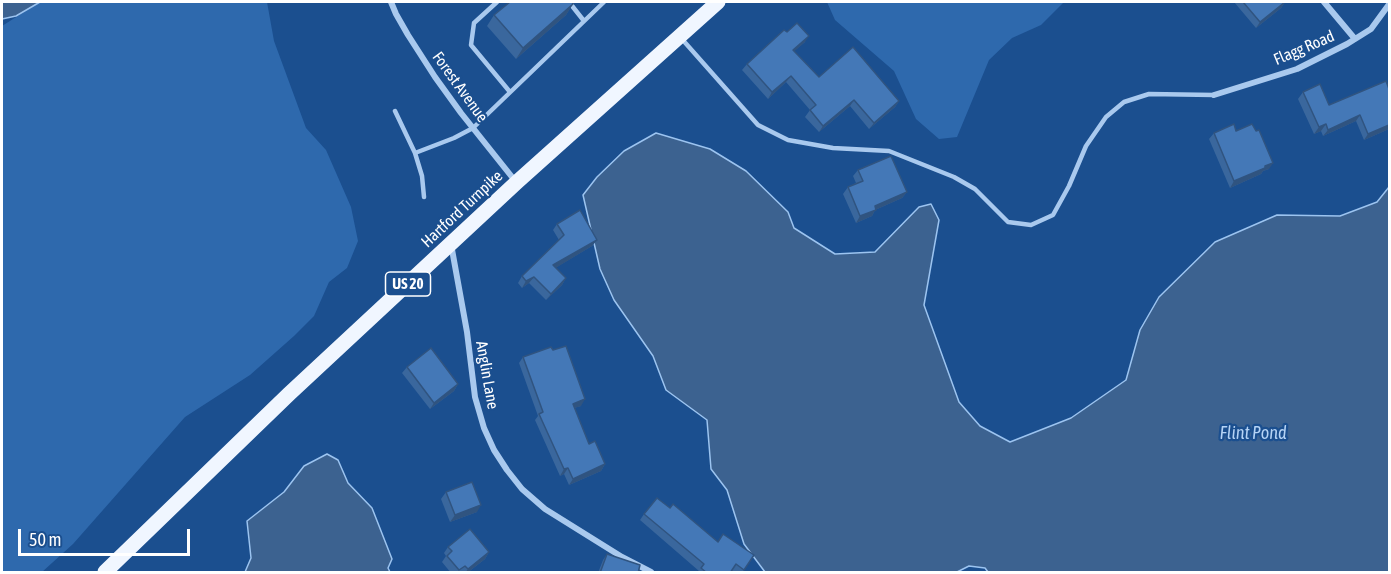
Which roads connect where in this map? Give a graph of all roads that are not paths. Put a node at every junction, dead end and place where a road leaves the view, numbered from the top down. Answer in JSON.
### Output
{"nodes":[{"id":1,"x":391,"y":2,"type":"edge"},
{"id":2,"x":497,"y":2,"type":"edge"},
{"id":3,"x":569,"y":2,"type":"edge"},
{"id":4,"x":604,"y":2,"type":"edge"},
{"id":5,"x":718,"y":2,"type":"edge"},
{"id":6,"x":1324,"y":2,"type":"edge"},
{"id":7,"x":1389,"y":3,"type":"edge"},
{"id":8,"x":584,"y":21,"type":"junction"},
{"id":9,"x":680,"y":36,"type":"junction"},
{"id":10,"x":1355,"y":39,"type":"junction"},
{"id":11,"x":510,"y":92,"type":"junction"},
{"id":12,"x":1214,"y":95,"type":"joint"},
{"id":13,"x":395,"y":111,"type":"dead end"},
{"id":14,"x":473,"y":128,"type":"junction"},
{"id":15,"x":415,"y":153,"type":"junction"},
{"id":16,"x":517,"y":182,"type":"junction"},
{"id":17,"x":424,"y":197,"type":"dead end"},
{"id":18,"x":451,"y":244,"type":"junction"},
{"id":19,"x":105,"y":573,"type":"edge"},
{"id":20,"x":651,"y":573,"type":"edge"}],
"edges":[{"from":1,"to":14,"type":"street","name":"Forest Avenue"},
{"from":2,"to":11,"type":"lane"},
{"from":3,"to":8,"type":"lane"},
{"from":4,"to":8,"type":"lane"},
{"from":5,"to":9,"type":"main road","name":"Hartford Turnpike","number":"US 20"},
{"from":6,"to":10,"type":"street"},
{"from":7,"to":10,"type":"street","name":"Flagg Road"},
{"from":8,"to":11,"type":"lane"},
{"from":9,"to":12,"type":"lane"},
{"from":9,"to":16,"type":"main road","name":"Hartford Turnpike","number":"US 20"},
{"from":10,"to":12,"type":"street","name":"Flagg Road"},
{"from":11,"to":14,"type":"lane"},
{"from":13,"to":15,"type":"lane"},
{"from":14,"to":15,"type":"lane"},
{"from":14,"to":16,"type":"street","name":"Forest Avenue"},
{"from":15,"to":17,"type":"lane"},
{"from":16,"to":18,"type":"main road","name":"Hartford Turnpike","number":"US 20"},
{"from":18,"to":19,"type":"main road","name":"Hartford Turnpike","number":"US 20"},
{"from":18,"to":20,"type":"street","name":"Anglin Lane"}]}
